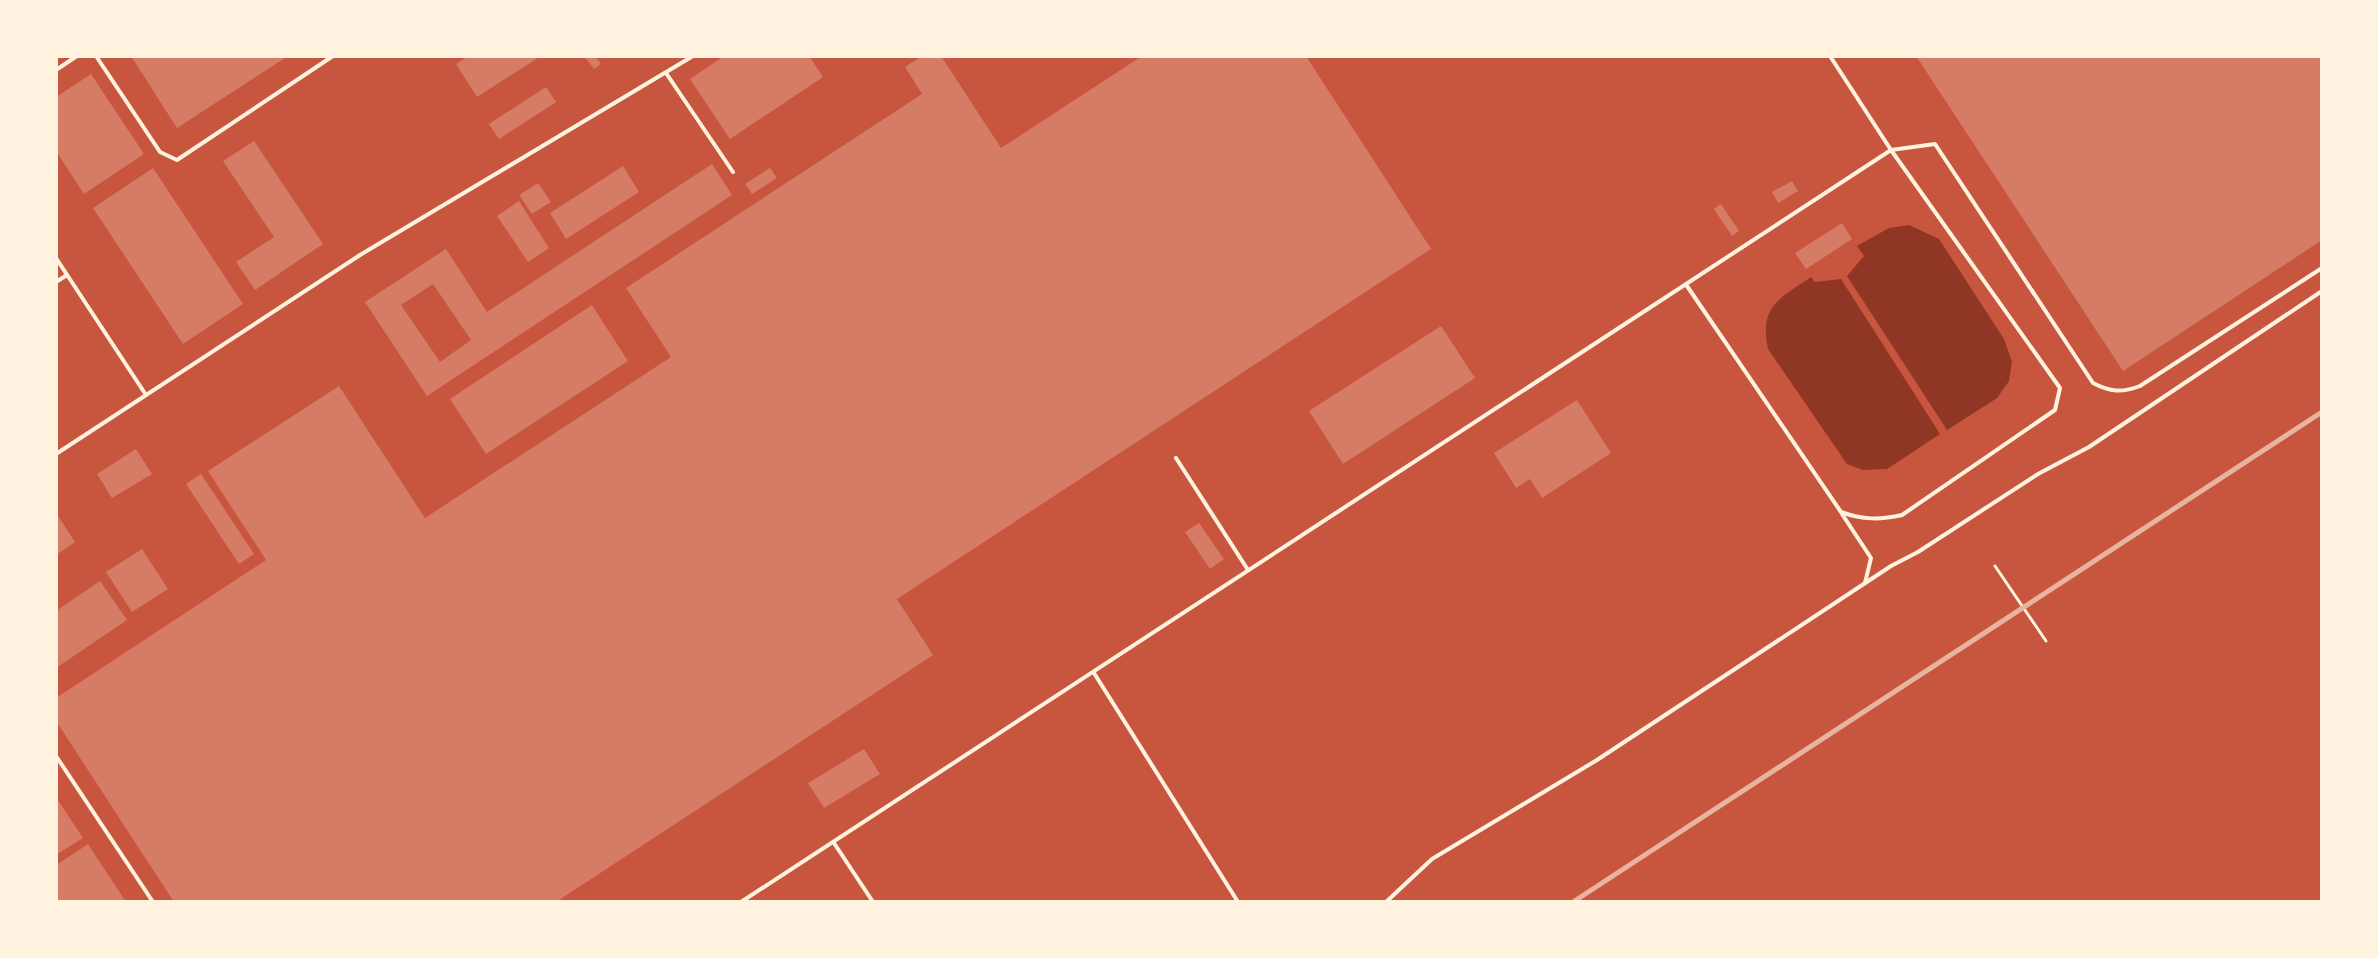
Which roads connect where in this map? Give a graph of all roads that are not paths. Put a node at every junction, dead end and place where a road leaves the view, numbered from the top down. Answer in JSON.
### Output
{"nodes":[{"id":1,"x":77,"y":56,"type":"edge"},
{"id":2,"x":96,"y":56,"type":"edge"},
{"id":3,"x":333,"y":56,"type":"edge"},
{"id":4,"x":693,"y":56,"type":"edge"},
{"id":5,"x":1830,"y":56,"type":"edge"},
{"id":6,"x":56,"y":70,"type":"edge"},
{"id":7,"x":666,"y":73,"type":"junction"},
{"id":8,"x":1891,"y":150,"type":"junction"},
{"id":9,"x":733,"y":172,"type":"dead end"},
{"id":10,"x":56,"y":258,"type":"edge"},
{"id":11,"x":2322,"y":268,"type":"edge"},
{"id":12,"x":67,"y":275,"type":"junction"},
{"id":13,"x":56,"y":282,"type":"edge"},
{"id":14,"x":1686,"y":285,"type":"junction"},
{"id":15,"x":2322,"y":291,"type":"edge"},
{"id":16,"x":146,"y":395,"type":"junction"},
{"id":17,"x":56,"y":454,"type":"edge"},
{"id":18,"x":1176,"y":458,"type":"dead end"},
{"id":19,"x":1841,"y":512,"type":"junction"},
{"id":20,"x":1249,"y":571,"type":"junction"},
{"id":21,"x":1864,"y":584,"type":"junction"},
{"id":22,"x":1094,"y":673,"type":"junction"},
{"id":23,"x":56,"y":756,"type":"edge"},
{"id":24,"x":834,"y":843,"type":"junction"},
{"id":25,"x":153,"y":902,"type":"edge"},
{"id":26,"x":741,"y":902,"type":"edge"},
{"id":27,"x":873,"y":902,"type":"edge"},
{"id":28,"x":1238,"y":902,"type":"edge"},
{"id":29,"x":1386,"y":902,"type":"edge"}],
"edges":[{"from":1,"to":6,"type":"lane"},
{"from":2,"to":3,"type":"lane"},
{"from":4,"to":7,"type":"lane"},
{"from":5,"to":8,"type":"lane"},
{"from":7,"to":9,"type":"lane"},
{"from":7,"to":16,"type":"lane"},
{"from":8,"to":11,"type":"lane"},
{"from":8,"to":14,"type":"lane"},
{"from":8,"to":19,"type":"lane"},
{"from":10,"to":12,"type":"lane"},
{"from":12,"to":13,"type":"lane"},
{"from":12,"to":16,"type":"lane"},
{"from":14,"to":19,"type":"lane"},
{"from":14,"to":20,"type":"lane"},
{"from":15,"to":21,"type":"lane"},
{"from":16,"to":17,"type":"lane"},
{"from":18,"to":20,"type":"lane"},
{"from":19,"to":21,"type":"lane"},
{"from":20,"to":22,"type":"lane"},
{"from":21,"to":29,"type":"lane"},
{"from":22,"to":24,"type":"lane"},
{"from":22,"to":28,"type":"lane"},
{"from":23,"to":25,"type":"lane"},
{"from":24,"to":26,"type":"lane"},
{"from":24,"to":27,"type":"lane"}]}
